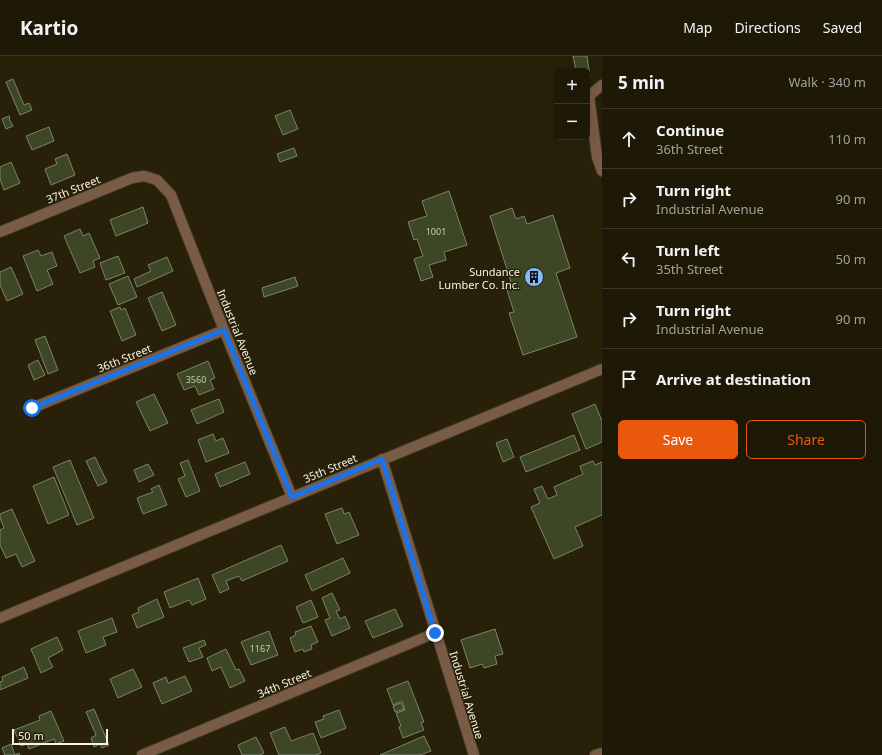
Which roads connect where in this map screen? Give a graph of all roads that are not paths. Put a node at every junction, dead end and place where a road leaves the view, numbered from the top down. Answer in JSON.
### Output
{"nodes":[{"id":1,"x":602,"y":85,"type":"edge"},
{"id":2,"x":602,"y":171,"type":"edge"},
{"id":3,"x":157,"y":180,"type":"joint"},
{"id":4,"x":0,"y":232,"type":"edge"},
{"id":5,"x":224,"y":330,"type":"junction"},
{"id":6,"x":602,"y":368,"type":"edge"},
{"id":7,"x":32,"y":408,"type":"dead end"},
{"id":8,"x":382,"y":459,"type":"junction"},
{"id":9,"x":292,"y":497,"type":"junction"},
{"id":10,"x":0,"y":618,"type":"edge"},
{"id":11,"x":435,"y":633,"type":"junction"},
{"id":12,"x":602,"y":753,"type":"edge"},
{"id":13,"x":142,"y":755,"type":"edge"},
{"id":14,"x":474,"y":755,"type":"edge"},
{"id":15,"x":596,"y":755,"type":"edge"}],
"edges":[{"from":1,"to":2,"type":"street"},
{"from":3,"to":4,"type":"street","name":"37th Street"},
{"from":3,"to":5,"type":"street","name":"Industrial Avenue"},
{"from":5,"to":7,"type":"street","name":"36th Street"},
{"from":5,"to":9,"type":"street","name":"Industrial Avenue"},
{"from":6,"to":8,"type":"street","name":"35th Street"},
{"from":8,"to":9,"type":"street","name":"35th Street"},
{"from":8,"to":11,"type":"street","name":"Industrial Avenue"},
{"from":9,"to":10,"type":"street","name":"35th Street"},
{"from":11,"to":13,"type":"street","name":"34th Street"},
{"from":11,"to":14,"type":"street","name":"Industrial Avenue"},
{"from":12,"to":15,"type":"street"}]}
